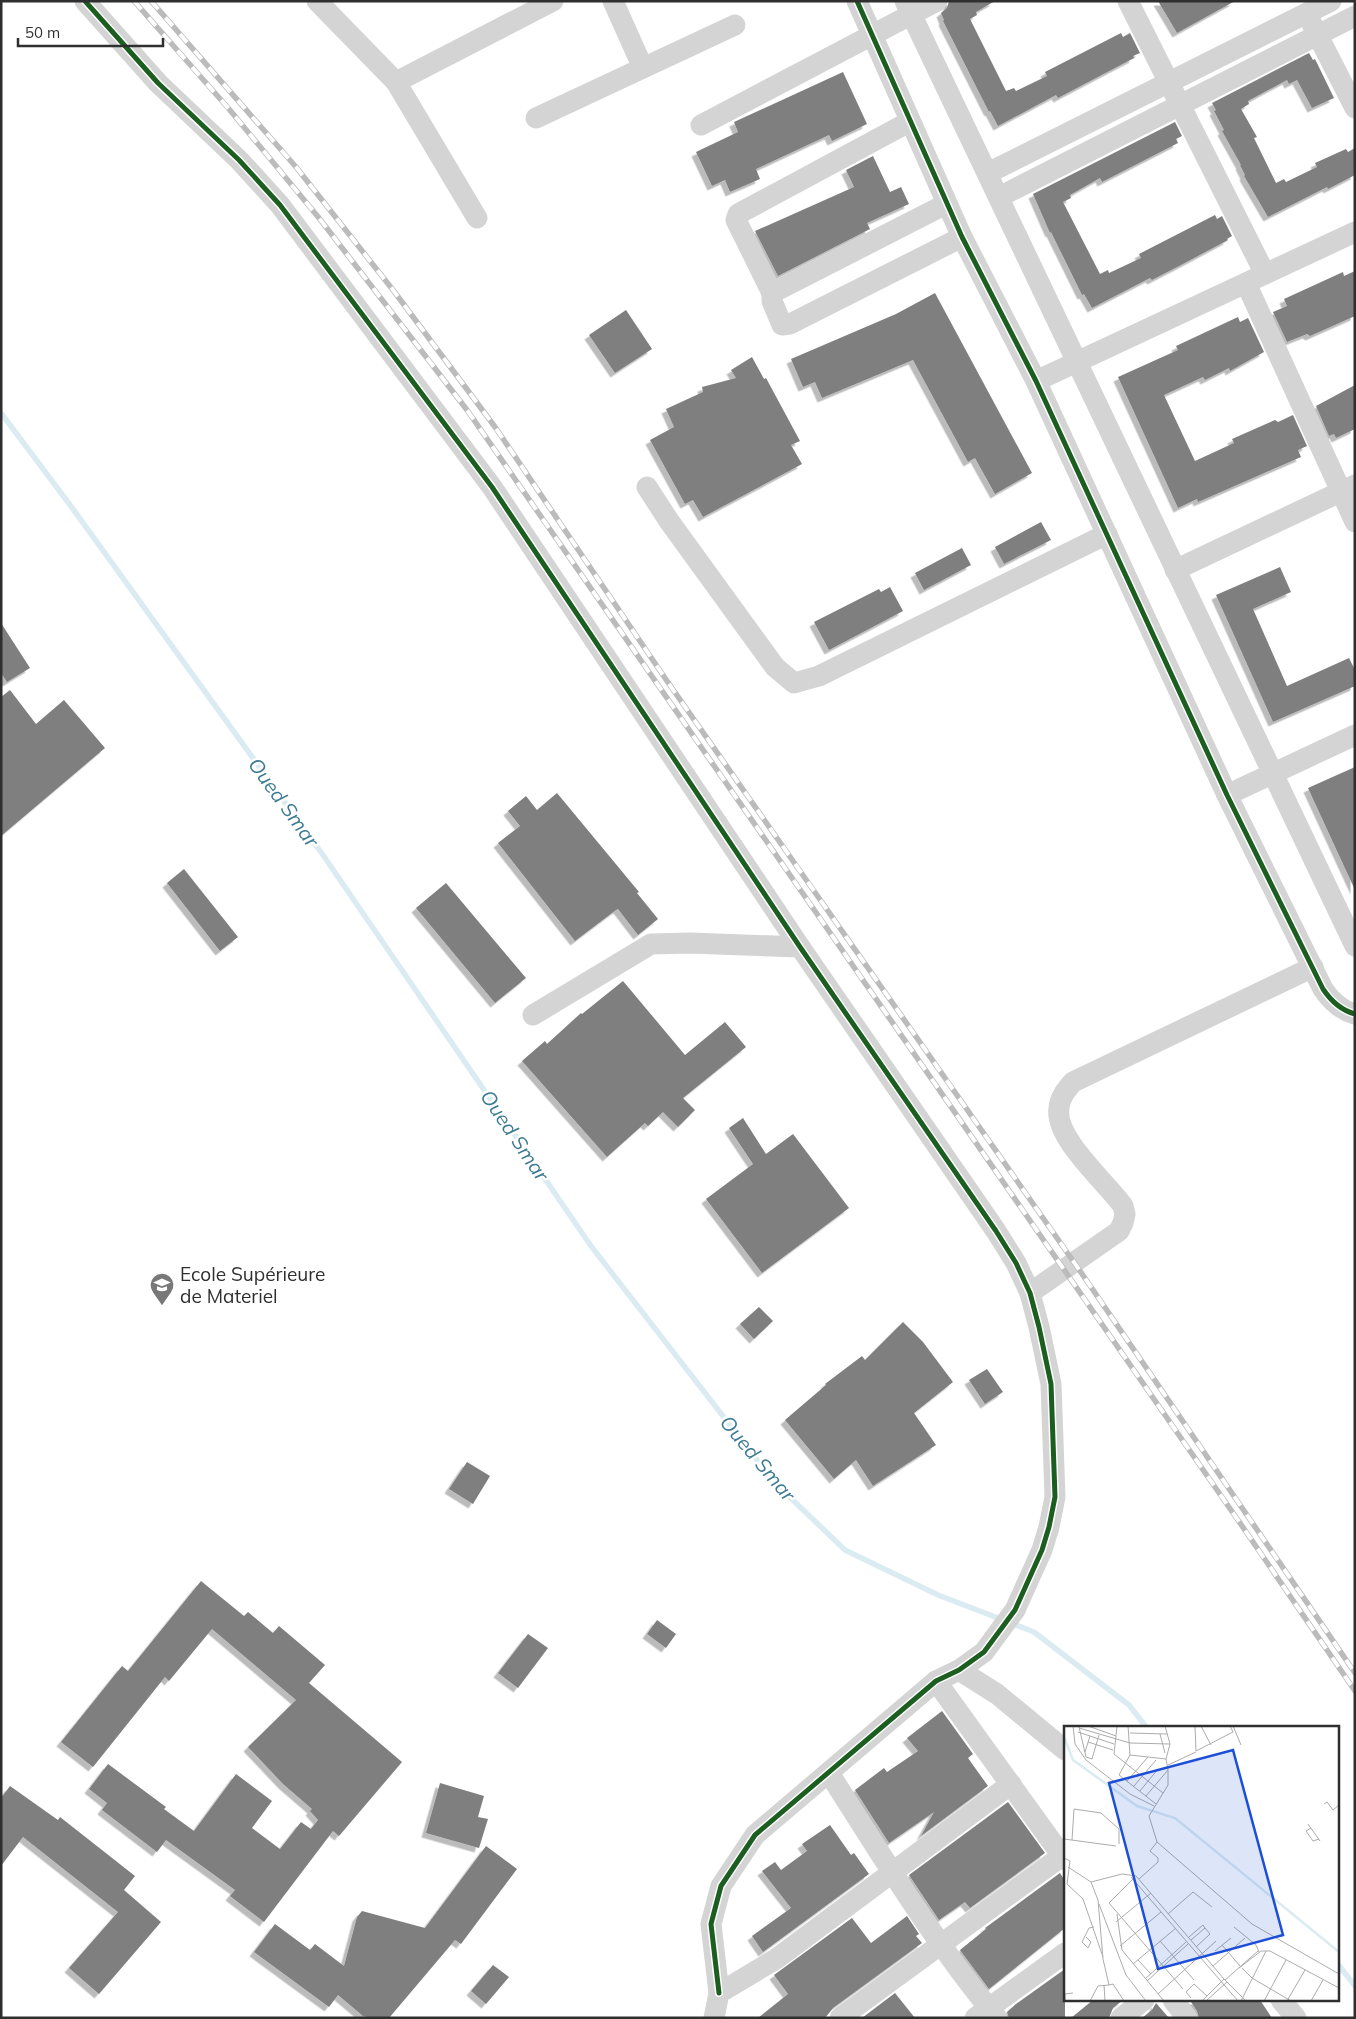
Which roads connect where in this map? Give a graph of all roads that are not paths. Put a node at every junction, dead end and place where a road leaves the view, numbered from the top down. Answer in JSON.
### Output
{"nodes":[{"id":1,"x":85,"y":1,"type":"edge"},
{"id":2,"x":317,"y":1,"type":"edge"},
{"id":3,"x":553,"y":1,"type":"edge"},
{"id":4,"x":613,"y":1,"type":"edge"},
{"id":5,"x":857,"y":1,"type":"edge"},
{"id":6,"x":937,"y":1,"type":"edge"},
{"id":7,"x":1128,"y":1,"type":"edge"},
{"id":8,"x":1331,"y":1,"type":"edge"},
{"id":9,"x":1304,"y":7,"type":"edge"},
{"id":10,"x":908,"y":8,"type":"edge"},
{"id":11,"x":1355,"y":16,"type":"edge"},
{"id":12,"x":735,"y":25,"type":"dead end"},
{"id":13,"x":874,"y":35,"type":"junction"},
{"id":14,"x":1318,"y":35,"type":"junction"},
{"id":15,"x":643,"y":68,"type":"junction"},
{"id":16,"x":396,"y":82,"type":"junction"},
{"id":17,"x":1169,"y":83,"type":"junction"},
{"id":18,"x":1180,"y":104,"type":"junction"},
{"id":19,"x":1355,"y":108,"type":"edge"},
{"id":20,"x":536,"y":118,"type":"dead end"},
{"id":21,"x":910,"y":122,"type":"junction"},
{"id":22,"x":701,"y":125,"type":"dead end"},
{"id":23,"x":988,"y":173,"type":"junction"},
{"id":24,"x":999,"y":197,"type":"junction"},
{"id":25,"x":946,"y":204,"type":"junction"},
{"id":26,"x":477,"y":218,"type":"dead end"},
{"id":27,"x":1355,"y":232,"type":"edge"},
{"id":28,"x":962,"y":237,"type":"junction"},
{"id":29,"x":1265,"y":274,"type":"junction"},
{"id":30,"x":1246,"y":283,"type":"junction"},
{"id":31,"x":772,"y":293,"type":"junction"},
{"id":32,"x":1077,"y":362,"type":"junction"},
{"id":33,"x":1036,"y":382,"type":"junction"},
{"id":34,"x":647,"y":487,"type":"dead end"},
{"id":35,"x":1348,"y":489,"type":"edge"},
{"id":36,"x":1355,"y":522,"type":"edge"},
{"id":37,"x":1107,"y":534,"type":"junction"},
{"id":38,"x":1175,"y":570,"type":"junction"},
{"id":39,"x":1355,"y":735,"type":"edge"},
{"id":40,"x":1272,"y":774,"type":"junction"},
{"id":41,"x":1227,"y":795,"type":"junction"},
{"id":42,"x":1355,"y":946,"type":"edge"},
{"id":43,"x":800,"y":947,"type":"junction"},
{"id":44,"x":1313,"y":967,"type":"junction"},
{"id":45,"x":1355,"y":1014,"type":"edge"},
{"id":46,"x":533,"y":1015,"type":"dead end"},
{"id":47,"x":1030,"y":1293,"type":"junction"},
{"id":48,"x":959,"y":1670,"type":"junction"},
{"id":49,"x":936,"y":1681,"type":"junction"},
{"id":50,"x":1064,"y":1749,"type":"edge"},
{"id":51,"x":829,"y":1773,"type":"junction"},
{"id":52,"x":1011,"y":1784,"type":"junction"},
{"id":53,"x":1063,"y":1858,"type":"edge"},
{"id":54,"x":892,"y":1872,"type":"junction"},
{"id":55,"x":941,"y":1944,"type":"junction"},
{"id":56,"x":1064,"y":1954,"type":"edge"},
{"id":57,"x":719,"y":1993,"type":"junction"},
{"id":58,"x":1141,"y":2002,"type":"edge"},
{"id":59,"x":1175,"y":2002,"type":"edge"},
{"id":60,"x":1283,"y":2002,"type":"edge"},
{"id":61,"x":988,"y":2015,"type":"edge"},
{"id":62,"x":714,"y":2018,"type":"edge"},
{"id":63,"x":840,"y":2018,"type":"edge"},
{"id":64,"x":1121,"y":2018,"type":"edge"},
{"id":65,"x":1187,"y":2018,"type":"edge"},
{"id":66,"x":1296,"y":2018,"type":"edge"}],
"edges":[{"from":1,"to":43,"type":"street"},
{"from":2,"to":16,"type":"street"},
{"from":3,"to":16,"type":"street"},
{"from":4,"to":15,"type":"street"},
{"from":5,"to":13,"type":"street"},
{"from":6,"to":10,"type":"street"},
{"from":7,"to":17,"type":"street"},
{"from":8,"to":9,"type":"street"},
{"from":9,"to":14,"type":"street"},
{"from":9,"to":17,"type":"street"},
{"from":10,"to":13,"type":"street"},
{"from":10,"to":23,"type":"street"},
{"from":11,"to":14,"type":"street"},
{"from":12,"to":15,"type":"street"},
{"from":13,"to":21,"type":"street"},
{"from":13,"to":22,"type":"street"},
{"from":14,"to":18,"type":"street"},
{"from":14,"to":19,"type":"street"},
{"from":15,"to":20,"type":"street"},
{"from":16,"to":26,"type":"street"},
{"from":17,"to":18,"type":"street"},
{"from":17,"to":23,"type":"street"},
{"from":18,"to":24,"type":"street"},
{"from":18,"to":29,"type":"street"},
{"from":21,"to":25,"type":"street"},
{"from":21,"to":31,"type":"street"},
{"from":23,"to":24,"type":"street"},
{"from":24,"to":32,"type":"street"},
{"from":25,"to":28,"type":"street"},
{"from":25,"to":31,"type":"street"},
{"from":27,"to":29,"type":"street"},
{"from":28,"to":31,"type":"street"},
{"from":28,"to":33,"type":"street"},
{"from":29,"to":30,"type":"street"},
{"from":30,"to":32,"type":"street"},
{"from":30,"to":35,"type":"street"},
{"from":32,"to":33,"type":"street"},
{"from":32,"to":38,"type":"street"},
{"from":33,"to":37,"type":"street"},
{"from":34,"to":37,"type":"street"},
{"from":35,"to":36,"type":"street"},
{"from":35,"to":38,"type":"street"},
{"from":37,"to":41,"type":"street"},
{"from":38,"to":40,"type":"street"},
{"from":39,"to":40,"type":"street"},
{"from":40,"to":41,"type":"street"},
{"from":40,"to":42,"type":"street"},
{"from":41,"to":44,"type":"street"},
{"from":43,"to":46,"type":"street"},
{"from":43,"to":47,"type":"street"},
{"from":44,"to":45,"type":"street"},
{"from":44,"to":47,"type":"street"},
{"from":47,"to":48,"type":"street"},
{"from":48,"to":49,"type":"street"},
{"from":48,"to":50,"type":"street"},
{"from":49,"to":51,"type":"street"},
{"from":49,"to":52,"type":"street"},
{"from":51,"to":54,"type":"street"},
{"from":51,"to":57,"type":"street"},
{"from":52,"to":53,"type":"street"},
{"from":52,"to":54,"type":"street"},
{"from":53,"to":55,"type":"street"},
{"from":54,"to":55,"type":"street"},
{"from":54,"to":57,"type":"street"},
{"from":55,"to":61,"type":"street"},
{"from":55,"to":63,"type":"street"},
{"from":56,"to":61,"type":"street"},
{"from":57,"to":62,"type":"street"},
{"from":58,"to":64,"type":"street"},
{"from":59,"to":65,"type":"street"},
{"from":60,"to":66,"type":"street"}]}
